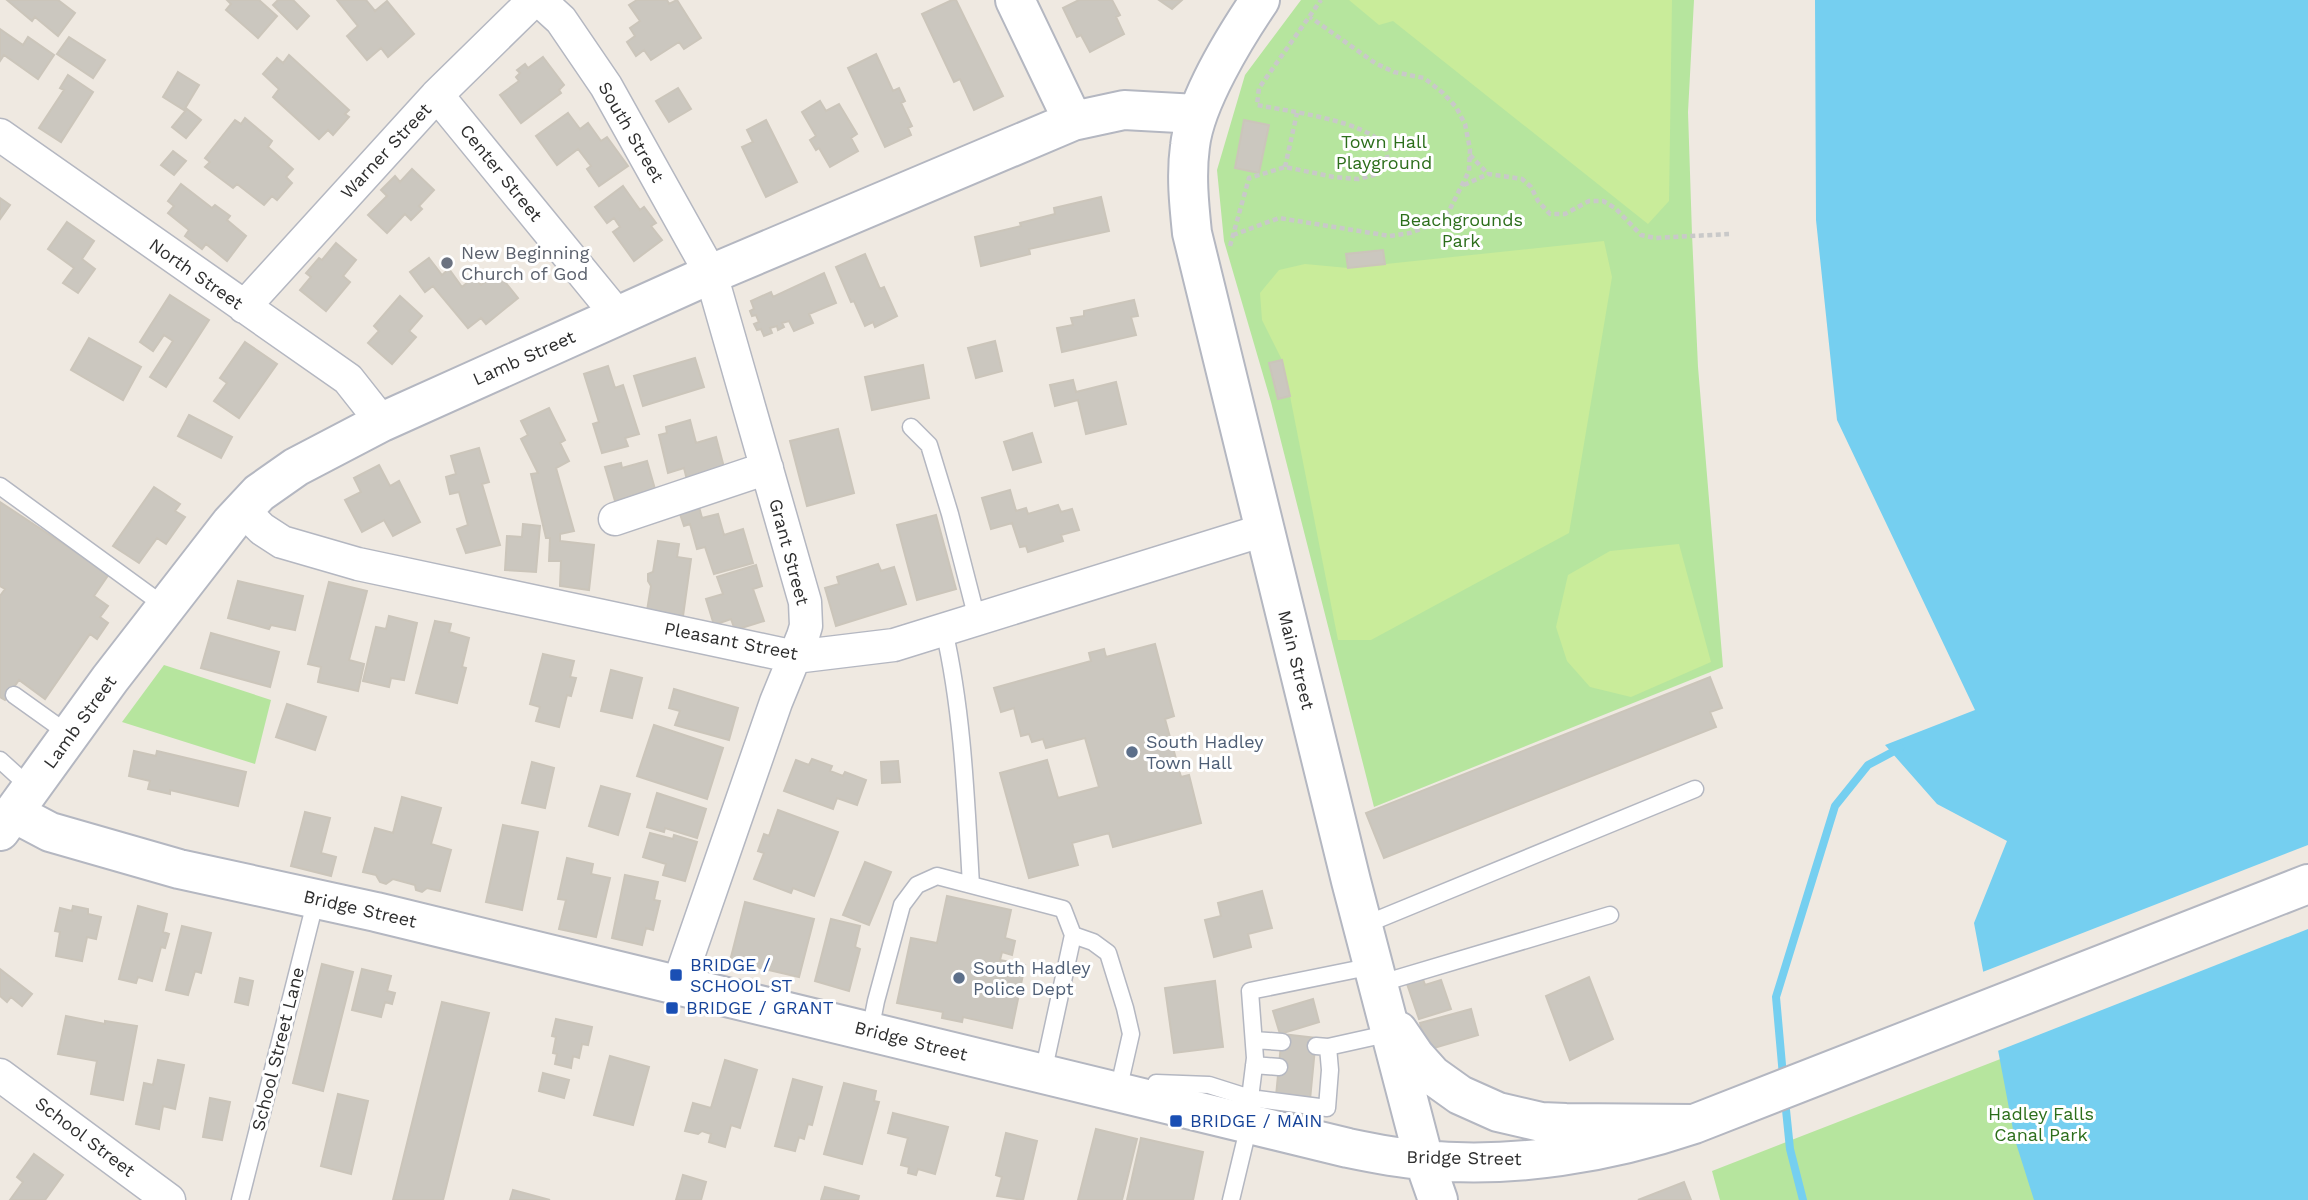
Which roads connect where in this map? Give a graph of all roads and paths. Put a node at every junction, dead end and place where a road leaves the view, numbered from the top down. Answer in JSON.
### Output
{"nodes":[{"id":1,"x":536,"y":0,"type":"edge"},
{"id":2,"x":1016,"y":0,"type":"edge"},
{"id":3,"x":1261,"y":0,"type":"edge"},
{"id":4,"x":1321,"y":0,"type":"edge"},
{"id":5,"x":1310,"y":17,"type":"junction"},
{"id":6,"x":437,"y":95,"type":"junction"},
{"id":7,"x":1297,"y":113,"type":"junction"},
{"id":8,"x":1197,"y":114,"type":"junction"},
{"id":9,"x":1073,"y":121,"type":"junction"},
{"id":10,"x":0,"y":135,"type":"edge"},
{"id":11,"x":1470,"y":155,"type":"junction"},
{"id":12,"x":1285,"y":167,"type":"junction"},
{"id":13,"x":1488,"y":174,"type":"junction"},
{"id":14,"x":1463,"y":186,"type":"junction"},
{"id":15,"x":1729,"y":234,"type":"dead end"},
{"id":16,"x":1233,"y":235,"type":"junction"},
{"id":17,"x":1227,"y":256,"type":"dead end"},
{"id":18,"x":711,"y":274,"type":"junction"},
{"id":19,"x":244,"y":307,"type":"junction"},
{"id":20,"x":618,"y":316,"type":"junction"},
{"id":21,"x":382,"y":422,"type":"junction"},
{"id":22,"x":911,"y":427,"type":"dead end"},
{"id":23,"x":766,"y":468,"type":"junction"},
{"id":24,"x":0,"y":486,"type":"edge"},
{"id":25,"x":243,"y":510,"type":"junction"},
{"id":26,"x":615,"y":519,"type":"dead end"},
{"id":27,"x":1264,"y":530,"type":"junction"},
{"id":28,"x":166,"y":607,"type":"junction"},
{"id":29,"x":977,"y":620,"type":"junction"},
{"id":30,"x":944,"y":630,"type":"junction"},
{"id":31,"x":795,"y":657,"type":"junction"},
{"id":32,"x":14,"y":695,"type":"dead end"},
{"id":33,"x":70,"y":735,"type":"junction"},
{"id":34,"x":0,"y":760,"type":"edge"},
{"id":35,"x":1695,"y":789,"type":"dead end"},
{"id":36,"x":10,"y":816,"type":"edge"},
{"id":37,"x":2308,"y":884,"type":"edge"},
{"id":38,"x":971,"y":885,"type":"junction"},
{"id":39,"x":316,"y":899,"type":"junction"},
{"id":40,"x":1610,"y":915,"type":"dead end"},
{"id":41,"x":1362,"y":926,"type":"junction"},
{"id":42,"x":1073,"y":935,"type":"junction"},
{"id":43,"x":678,"y":985,"type":"junction"},
{"id":44,"x":1382,"y":1000,"type":"junction"},
{"id":45,"x":870,"y":1031,"type":"junction"},
{"id":46,"x":1254,"y":1040,"type":"junction"},
{"id":47,"x":1282,"y":1042,"type":"dead end"},
{"id":48,"x":1254,"y":1065,"type":"junction"},
{"id":49,"x":1279,"y":1066,"type":"dead end"},
{"id":50,"x":1313,"y":1069,"type":"dead end"},
{"id":51,"x":1330,"y":1070,"type":"junction"},
{"id":52,"x":1044,"y":1073,"type":"junction"},
{"id":53,"x":0,"y":1075,"type":"edge"},
{"id":54,"x":1136,"y":1095,"type":"junction"},
{"id":55,"x":1249,"y":1112,"type":"junction"},
{"id":56,"x":1694,"y":1124,"type":"junction"},
{"id":57,"x":1424,"y":1160,"type":"junction"},
{"id":58,"x":169,"y":1200,"type":"edge"},
{"id":59,"x":240,"y":1200,"type":"edge"},
{"id":60,"x":1231,"y":1200,"type":"edge"},
{"id":61,"x":1438,"y":1200,"type":"edge"}],
"edges":[{"from":1,"to":6,"type":"street","name":"Warner Street"},
{"from":1,"to":18,"type":"street","name":"South Street"},
{"from":2,"to":9,"type":"main road"},
{"from":3,"to":8,"type":"main road","name":"Main Street"},
{"from":4,"to":5,"type":"path"},
{"from":5,"to":7,"type":"path"},
{"from":5,"to":11,"type":"path"},
{"from":6,"to":19,"type":"street","name":"Warner Street"},
{"from":6,"to":20,"type":"street","name":"Center Street"},
{"from":7,"to":12,"type":"path"},
{"from":7,"to":12,"type":"path"},
{"from":8,"to":9,"type":"main road","name":"Lamb Street"},
{"from":8,"to":27,"type":"main road","name":"Main Street"},
{"from":9,"to":18,"type":"main road","name":"Lamb Street"},
{"from":10,"to":19,"type":"street","name":"North Street"},
{"from":11,"to":13,"type":"path"},
{"from":11,"to":14,"type":"path"},
{"from":12,"to":16,"type":"path"},
{"from":13,"to":14,"type":"path"},
{"from":13,"to":15,"type":"path"},
{"from":14,"to":16,"type":"path"},
{"from":16,"to":17,"type":"path"},
{"from":18,"to":20,"type":"main road","name":"Lamb Street"},
{"from":18,"to":23,"type":"street","name":"Grant Street"},
{"from":19,"to":21,"type":"street","name":"North Street"},
{"from":20,"to":21,"type":"main road","name":"Lamb Street"},
{"from":21,"to":25,"type":"main road","name":"Lamb Street"},
{"from":22,"to":29,"type":"lane"},
{"from":23,"to":26,"type":"street"},
{"from":23,"to":31,"type":"street","name":"Grant Street"},
{"from":24,"to":28,"type":"lane"},
{"from":25,"to":28,"type":"main road","name":"Lamb Street"},
{"from":25,"to":31,"type":"street","name":"Pleasant Street"},
{"from":27,"to":29,"type":"street","name":"Pleasant Street"},
{"from":27,"to":41,"type":"main road","name":"Main Street"},
{"from":28,"to":33,"type":"main road","name":"Lamb Street"},
{"from":29,"to":30,"type":"street","name":"Pleasant Street"},
{"from":30,"to":31,"type":"street","name":"Pleasant Street"},
{"from":30,"to":38,"type":"lane"},
{"from":31,"to":43,"type":"street","name":"Grant Street"},
{"from":32,"to":33,"type":"lane"},
{"from":33,"to":36,"type":"main road","name":"Lamb Street"},
{"from":34,"to":36,"type":"lane"},
{"from":35,"to":41,"type":"lane"},
{"from":36,"to":39,"type":"main road","name":"Bridge Street"},
{"from":37,"to":56,"type":"main road","name":"Bridge Street"},
{"from":38,"to":42,"type":"lane"},
{"from":38,"to":45,"type":"lane"},
{"from":39,"to":43,"type":"main road","name":"Bridge Street"},
{"from":39,"to":59,"type":"lane","name":"School Street Lane"},
{"from":40,"to":44,"type":"lane"},
{"from":41,"to":44,"type":"main road","name":"Main Street"},
{"from":42,"to":52,"type":"lane"},
{"from":42,"to":54,"type":"lane"},
{"from":43,"to":45,"type":"main road","name":"Bridge Street"},
{"from":44,"to":46,"type":"lane"},
{"from":44,"to":51,"type":"lane"},
{"from":44,"to":56,"type":"main road"},
{"from":44,"to":57,"type":"main road","name":"Main Street"},
{"from":45,"to":52,"type":"main road","name":"Bridge Street"},
{"from":46,"to":47,"type":"lane"},
{"from":46,"to":48,"type":"lane"},
{"from":48,"to":49,"type":"lane"},
{"from":48,"to":55,"type":"lane"},
{"from":50,"to":51,"type":"lane"},
{"from":51,"to":55,"type":"lane"},
{"from":52,"to":54,"type":"main road","name":"Bridge Street"},
{"from":53,"to":58,"type":"street","name":"School Street"},
{"from":54,"to":55,"type":"main road","name":"Bridge Street"},
{"from":55,"to":57,"type":"main road","name":"Bridge Street"},
{"from":55,"to":60,"type":"lane"},
{"from":56,"to":57,"type":"main road","name":"Bridge Street"},
{"from":57,"to":61,"type":"main road","name":"Main Street"}]}
